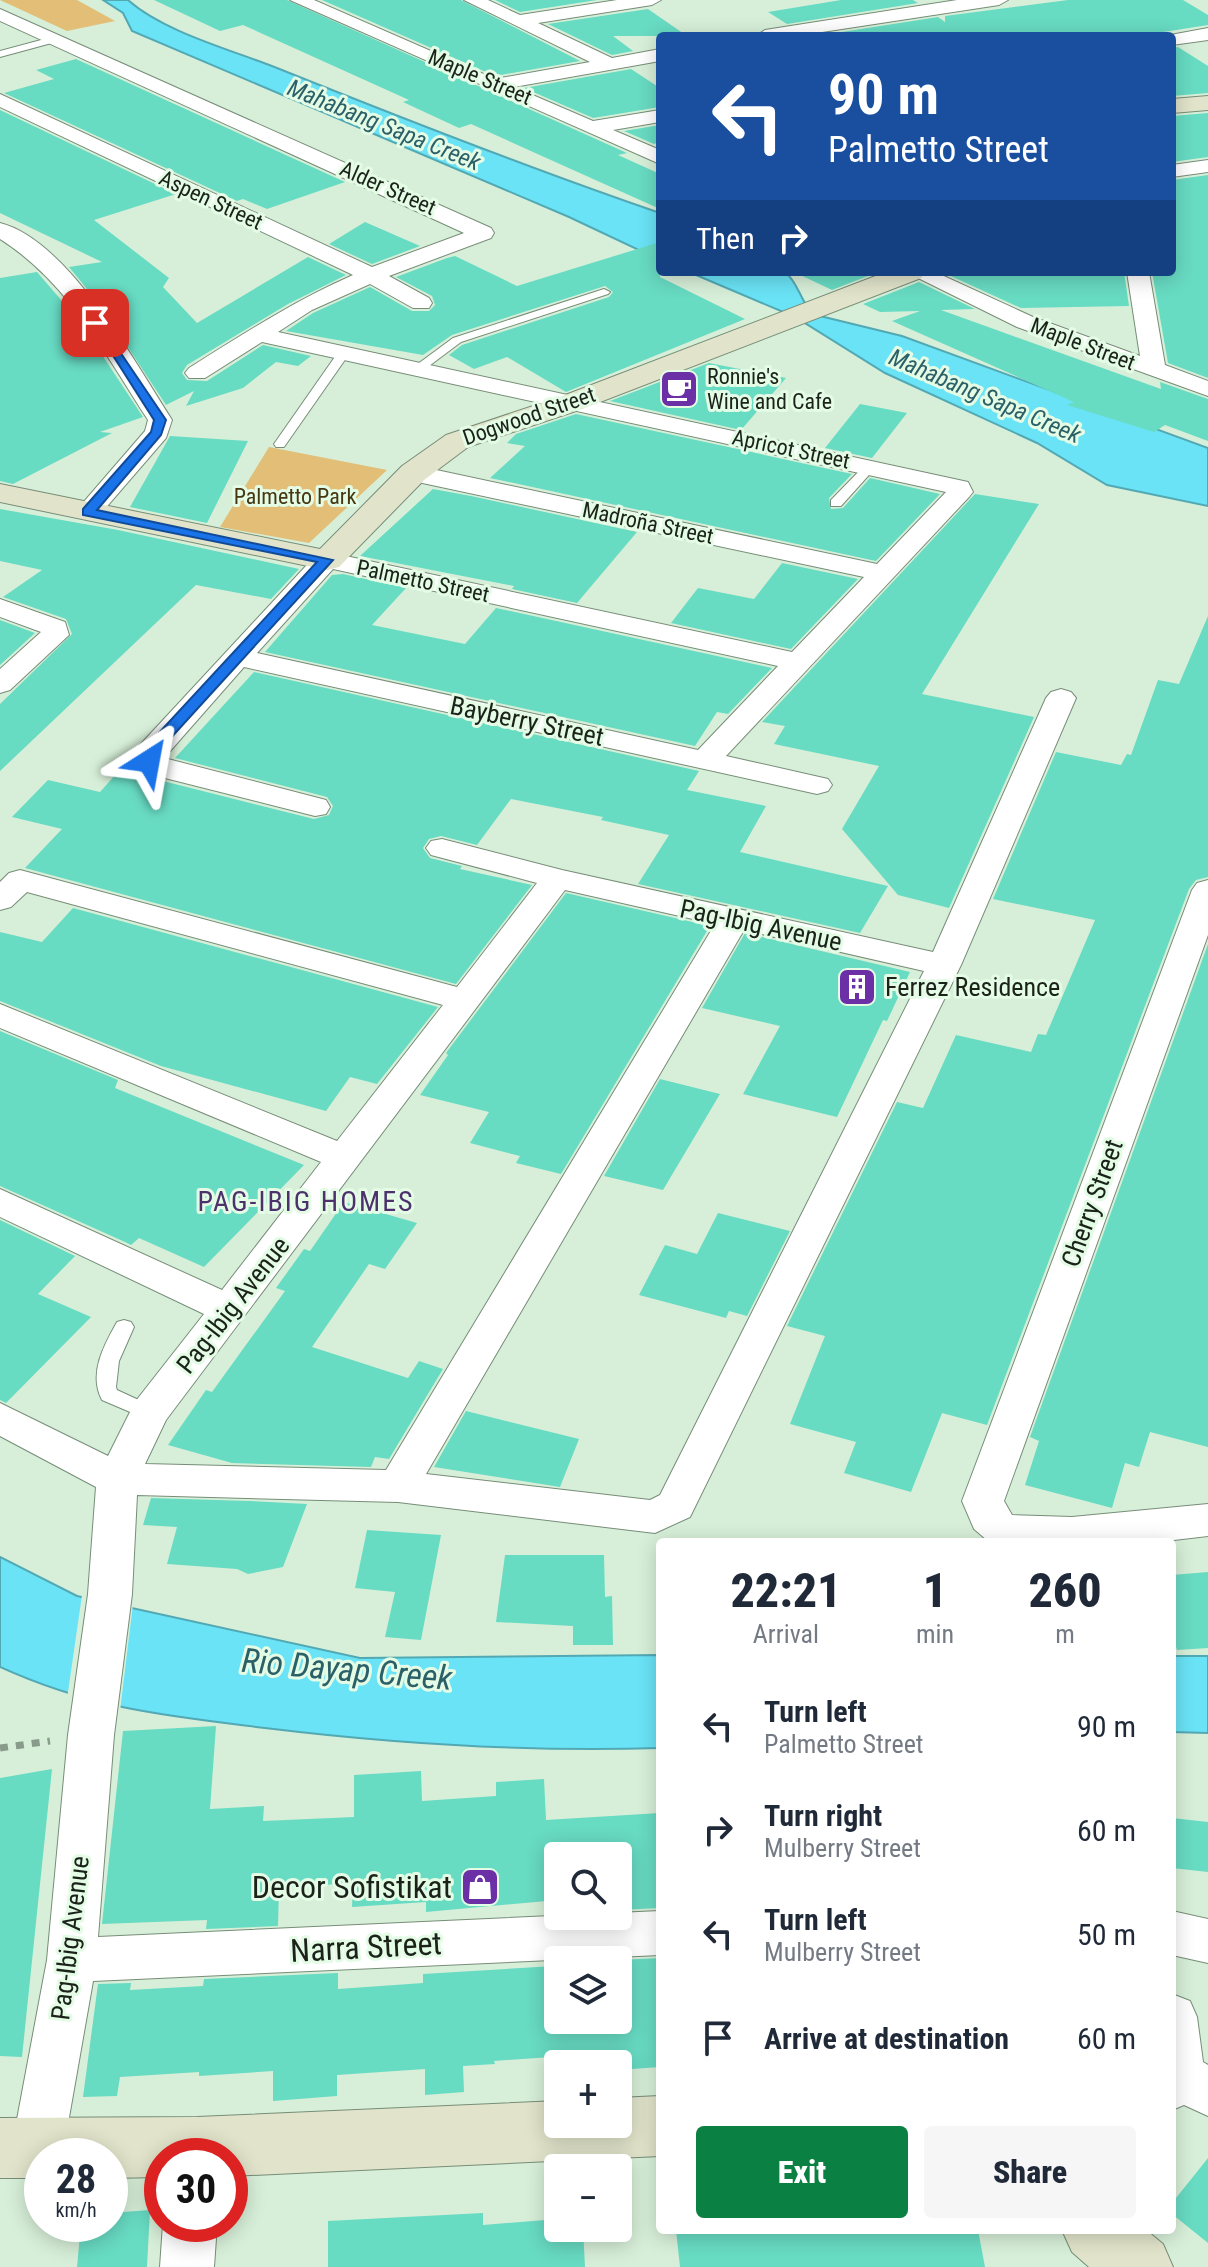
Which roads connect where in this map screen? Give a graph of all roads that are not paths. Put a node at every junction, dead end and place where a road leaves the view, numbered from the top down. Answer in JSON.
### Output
{"nodes":[{"id":1,"x":299,"y":0,"type":"edge"},
{"id":2,"x":473,"y":0,"type":"edge"},
{"id":3,"x":652,"y":0,"type":"edge"},
{"id":4,"x":999,"y":0,"type":"edge"},
{"id":5,"x":606,"y":3,"type":"edge"},
{"id":6,"x":0,"y":14,"type":"edge"},
{"id":7,"x":518,"y":21,"type":"junction"},
{"id":8,"x":787,"y":32,"type":"edge"},
{"id":9,"x":1208,"y":34,"type":"edge"},
{"id":10,"x":1176,"y":38,"type":"edge"},
{"id":11,"x":56,"y":39,"type":"junction"},
{"id":12,"x":0,"y":54,"type":"edge"},
{"id":13,"x":656,"y":56,"type":"edge"},
{"id":14,"x":610,"y":64,"type":"junction"},
{"id":15,"x":497,"y":84,"type":"junction"},
{"id":16,"x":0,"y":100,"type":"edge"},
{"id":17,"x":1208,"y":103,"type":"edge"},
{"id":18,"x":1176,"y":106,"type":"edge"},
{"id":19,"x":656,"y":117,"type":"edge"},
{"id":20,"x":595,"y":127,"type":"junction"},
{"id":21,"x":656,"y":156,"type":"edge"},
{"id":22,"x":1208,"y":166,"type":"edge"},
{"id":23,"x":1176,"y":170,"type":"edge"},
{"id":24,"x":0,"y":230,"type":"edge"},
{"id":25,"x":371,"y":275,"type":"junction"},
{"id":26,"x":904,"y":276,"type":"edge"},
{"id":27,"x":923,"y":276,"type":"edge"},
{"id":28,"x":1139,"y":276,"type":"edge"},
{"id":29,"x":604,"y":292,"type":"dead end"},
{"id":30,"x":421,"y":303,"type":"dead end"},
{"id":31,"x":256,"y":334,"type":"junction"},
{"id":32,"x":343,"y":354,"type":"junction"},
{"id":33,"x":417,"y":369,"type":"junction"},
{"id":34,"x":1154,"y":371,"type":"junction"},
{"id":35,"x":197,"y":373,"type":"dead end"},
{"id":36,"x":1208,"y":389,"type":"edge"},
{"id":37,"x":571,"y":403,"type":"junction"},
{"id":38,"x":280,"y":444,"type":"dead end"},
{"id":39,"x":871,"y":466,"type":"junction"},
{"id":40,"x":413,"y":473,"type":"junction"},
{"id":41,"x":0,"y":493,"type":"edge"},
{"id":42,"x":836,"y":503,"type":"dead end"},
{"id":43,"x":88,"y":512,"type":"junction"},
{"id":44,"x":327,"y":560,"type":"junction"},
{"id":45,"x":883,"y":573,"type":"junction"},
{"id":46,"x":0,"y":607,"type":"edge"},
{"id":47,"x":236,"y":657,"type":"junction"},
{"id":48,"x":799,"y":662,"type":"junction"},
{"id":49,"x":0,"y":684,"type":"edge"},
{"id":50,"x":1061,"y":698,"type":"dead end"},
{"id":51,"x":705,"y":760,"type":"junction"},
{"id":52,"x":817,"y":785,"type":"dead end"},
{"id":53,"x":315,"y":807,"type":"dead end"},
{"id":54,"x":442,"y":848,"type":"dead end"},
{"id":55,"x":557,"y":879,"type":"junction"},
{"id":56,"x":1208,"y":890,"type":"edge"},
{"id":57,"x":0,"y":900,"type":"edge"},
{"id":58,"x":734,"y":920,"type":"junction"},
{"id":59,"x":1201,"y":928,"type":"edge"},
{"id":60,"x":944,"y":965,"type":"junction"},
{"id":61,"x":465,"y":1000,"type":"junction"},
{"id":62,"x":0,"y":1015,"type":"edge"},
{"id":63,"x":345,"y":1158,"type":"junction"},
{"id":64,"x":0,"y":1202,"type":"edge"},
{"id":65,"x":230,"y":1310,"type":"junction"},
{"id":66,"x":124,"y":1327,"type":"dead end"},
{"id":67,"x":149,"y":1413,"type":"junction"},
{"id":68,"x":0,"y":1418,"type":"edge"},
{"id":69,"x":117,"y":1479,"type":"junction"},
{"id":70,"x":398,"y":1486,"type":"junction"},
{"id":71,"x":1208,"y":1520,"type":"edge"},
{"id":72,"x":656,"y":1933,"type":"edge"},
{"id":73,"x":1176,"y":1934,"type":"edge"},
{"id":74,"x":1208,"y":1941,"type":"edge"},
{"id":75,"x":72,"y":1960,"type":"junction"},
{"id":76,"x":1176,"y":2036,"type":"edge"},
{"id":77,"x":1186,"y":2084,"type":"edge"},
{"id":78,"x":656,"y":2126,"type":"edge"},
{"id":79,"x":19,"y":2147,"type":"edge"},
{"id":80,"x":248,"y":2148,"type":"edge"},
{"id":81,"x":144,"y":2150,"type":"edge"},
{"id":82,"x":1100,"y":2234,"type":"edge"},
{"id":83,"x":189,"y":2242,"type":"edge"},
{"id":84,"x":187,"y":2267,"type":"edge"},
{"id":85,"x":1140,"y":2267,"type":"edge"}],
"edges":[{"from":1,"to":15,"type":"street","name":"Maple Street"},
{"from":2,"to":7,"type":"street"},
{"from":3,"to":5,"type":"street"},
{"from":4,"to":8,"type":"street"},
{"from":5,"to":7,"type":"street"},
{"from":6,"to":11,"type":"street","name":"Alder Street"},
{"from":7,"to":14,"type":"street"},
{"from":9,"to":10,"type":"street"},
{"from":11,"to":12,"type":"lane"},
{"from":11,"to":25,"type":"street","name":"Alder Street"},
{"from":13,"to":14,"type":"street"},
{"from":14,"to":15,"type":"street"},
{"from":15,"to":20,"type":"street","name":"Maple Street"},
{"from":16,"to":25,"type":"street","name":"Aspen Street"},
{"from":17,"to":18,"type":"street"},
{"from":19,"to":20,"type":"street"},
{"from":20,"to":21,"type":"street","name":"Maple Street"},
{"from":22,"to":23,"type":"street"},
{"from":24,"to":43,"type":"street"},
{"from":25,"to":30,"type":"street","name":"Aspen Street"},
{"from":25,"to":31,"type":"street","name":"Alder Street"},
{"from":26,"to":37,"type":"street","name":"Dogwood Street"},
{"from":27,"to":34,"type":"street","name":"Maple Street"},
{"from":28,"to":34,"type":"street"},
{"from":29,"to":33,"type":"lane"},
{"from":31,"to":32,"type":"street","name":"Apricot Street"},
{"from":31,"to":35,"type":"street","name":"Alder Street"},
{"from":32,"to":33,"type":"street","name":"Apricot Street"},
{"from":32,"to":38,"type":"lane"},
{"from":33,"to":37,"type":"street","name":"Apricot Street"},
{"from":34,"to":36,"type":"street","name":"Maple Street"},
{"from":37,"to":39,"type":"street","name":"Apricot Street"},
{"from":37,"to":40,"type":"street","name":"Dogwood Street"},
{"from":39,"to":42,"type":"lane"},
{"from":39,"to":45,"type":"street","name":"Apricot Street"},
{"from":40,"to":44,"type":"street","name":"Dogwood Street"},
{"from":40,"to":45,"type":"street","name":"Madroña Street"},
{"from":41,"to":43,"type":"street","name":"Palmetto Street"},
{"from":43,"to":44,"type":"street","name":"Palmetto Street"},
{"from":44,"to":47,"type":"street","name":"Dogwood Street"},
{"from":44,"to":48,"type":"street","name":"Palmetto Street"},
{"from":45,"to":48,"type":"street","name":"Apricot Street"},
{"from":46,"to":49,"type":"street"},
{"from":47,"to":51,"type":"street","name":"Bayberry Street"},
{"from":47,"to":53,"type":"street","name":"Dogwood Street"},
{"from":48,"to":51,"type":"street","name":"Apricot Street"},
{"from":50,"to":60,"type":"street"},
{"from":51,"to":52,"type":"street","name":"Bayberry Street"},
{"from":54,"to":55,"type":"street"},
{"from":55,"to":58,"type":"street","name":"Pag-Ibig Avenue"},
{"from":55,"to":61,"type":"street","name":"Pag-Ibig Avenue"},
{"from":56,"to":59,"type":"street","name":"Cherry Street"},
{"from":57,"to":61,"type":"street"},
{"from":58,"to":60,"type":"street","name":"Pag-Ibig Avenue"},
{"from":58,"to":70,"type":"street"},
{"from":59,"to":71,"type":"street","name":"Cherry Street"},
{"from":60,"to":70,"type":"street"},
{"from":61,"to":63,"type":"street","name":"Pag-Ibig Avenue"},
{"from":62,"to":63,"type":"street"},
{"from":63,"to":65,"type":"street","name":"Pag-Ibig Avenue"},
{"from":64,"to":65,"type":"street"},
{"from":65,"to":67,"type":"street","name":"Pag-Ibig Avenue"},
{"from":66,"to":67,"type":"lane"},
{"from":67,"to":69,"type":"street","name":"Pag-Ibig Avenue"},
{"from":68,"to":69,"type":"street"},
{"from":69,"to":70,"type":"street"},
{"from":69,"to":75,"type":"street","name":"Pag-Ibig Avenue"},
{"from":72,"to":75,"type":"street","name":"Narra Street"},
{"from":73,"to":74,"type":"street"},
{"from":75,"to":79,"type":"street","name":"Pag-Ibig Avenue"},
{"from":76,"to":77,"type":"street"},
{"from":78,"to":80,"type":"street"},
{"from":79,"to":81,"type":"street"},
{"from":82,"to":85,"type":"street"},
{"from":83,"to":84,"type":"street"}]}
